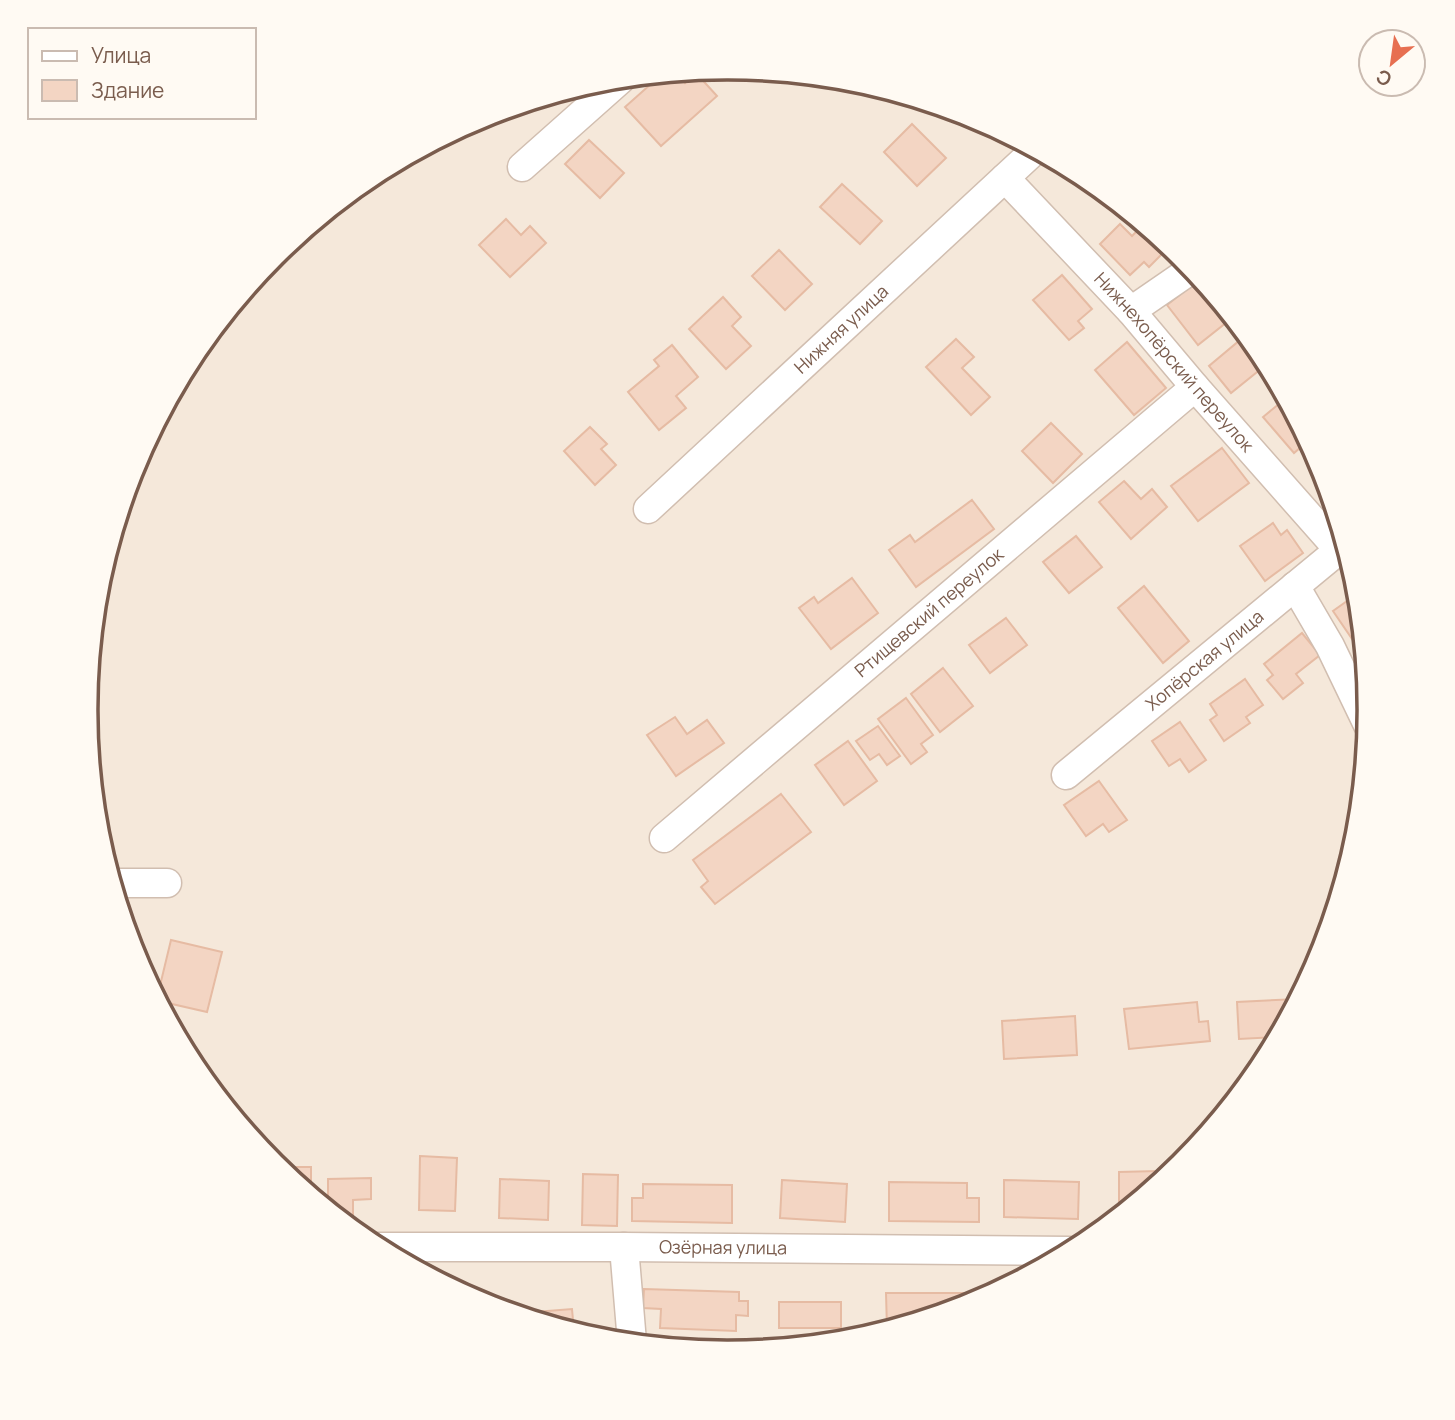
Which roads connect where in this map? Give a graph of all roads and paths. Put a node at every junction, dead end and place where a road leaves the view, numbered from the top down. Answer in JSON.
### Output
{"nodes":[{"id":1,"x":605,"y":93,"type":"edge"},
{"id":2,"x":1028,"y":157,"type":"edge"},
{"id":3,"x":522,"y":167,"type":"dead end"},
{"id":4,"x":1005,"y":178,"type":"junction"},
{"id":5,"x":1183,"y":275,"type":"edge"},
{"id":6,"x":1131,"y":311,"type":"junction"},
{"id":7,"x":1195,"y":387,"type":"junction"},
{"id":8,"x":648,"y":509,"type":"dead end"},
{"id":9,"x":1333,"y":539,"type":"edge"},
{"id":10,"x":1337,"y":552,"type":"edge"},
{"id":11,"x":1295,"y":586,"type":"junction"},
{"id":12,"x":1357,"y":702,"type":"edge"},
{"id":13,"x":1066,"y":775,"type":"dead end"},
{"id":14,"x":664,"y":838,"type":"dead end"},
{"id":15,"x":122,"y":883,"type":"edge"},
{"id":16,"x":167,"y":883,"type":"dead end"},
{"id":17,"x":400,"y":1247,"type":"edge"},
{"id":18,"x":624,"y":1247,"type":"junction"},
{"id":19,"x":1049,"y":1251,"type":"edge"},
{"id":20,"x":631,"y":1332,"type":"edge"}],
"edges":[{"from":1,"to":3,"type":"street"},
{"from":2,"to":4,"type":"street","name":"Нижняя улица"},
{"from":4,"to":6,"type":"street","name":"Нижнехопёрский переулок"},
{"from":4,"to":8,"type":"street","name":"Нижняя улица"},
{"from":5,"to":6,"type":"street"},
{"from":6,"to":7,"type":"street","name":"Нижнехопёрский переулок"},
{"from":7,"to":9,"type":"street","name":"Нижнехопёрский переулок"},
{"from":7,"to":14,"type":"street","name":"Ртищевский переулок"},
{"from":10,"to":11,"type":"street","name":"Хопёрская улица"},
{"from":11,"to":12,"type":"street"},
{"from":11,"to":13,"type":"street","name":"Хопёрская улица"},
{"from":15,"to":16,"type":"street"},
{"from":17,"to":18,"type":"street","name":"Озёрная улица"},
{"from":18,"to":19,"type":"street","name":"Озёрная улица"},
{"from":18,"to":20,"type":"street"}]}
